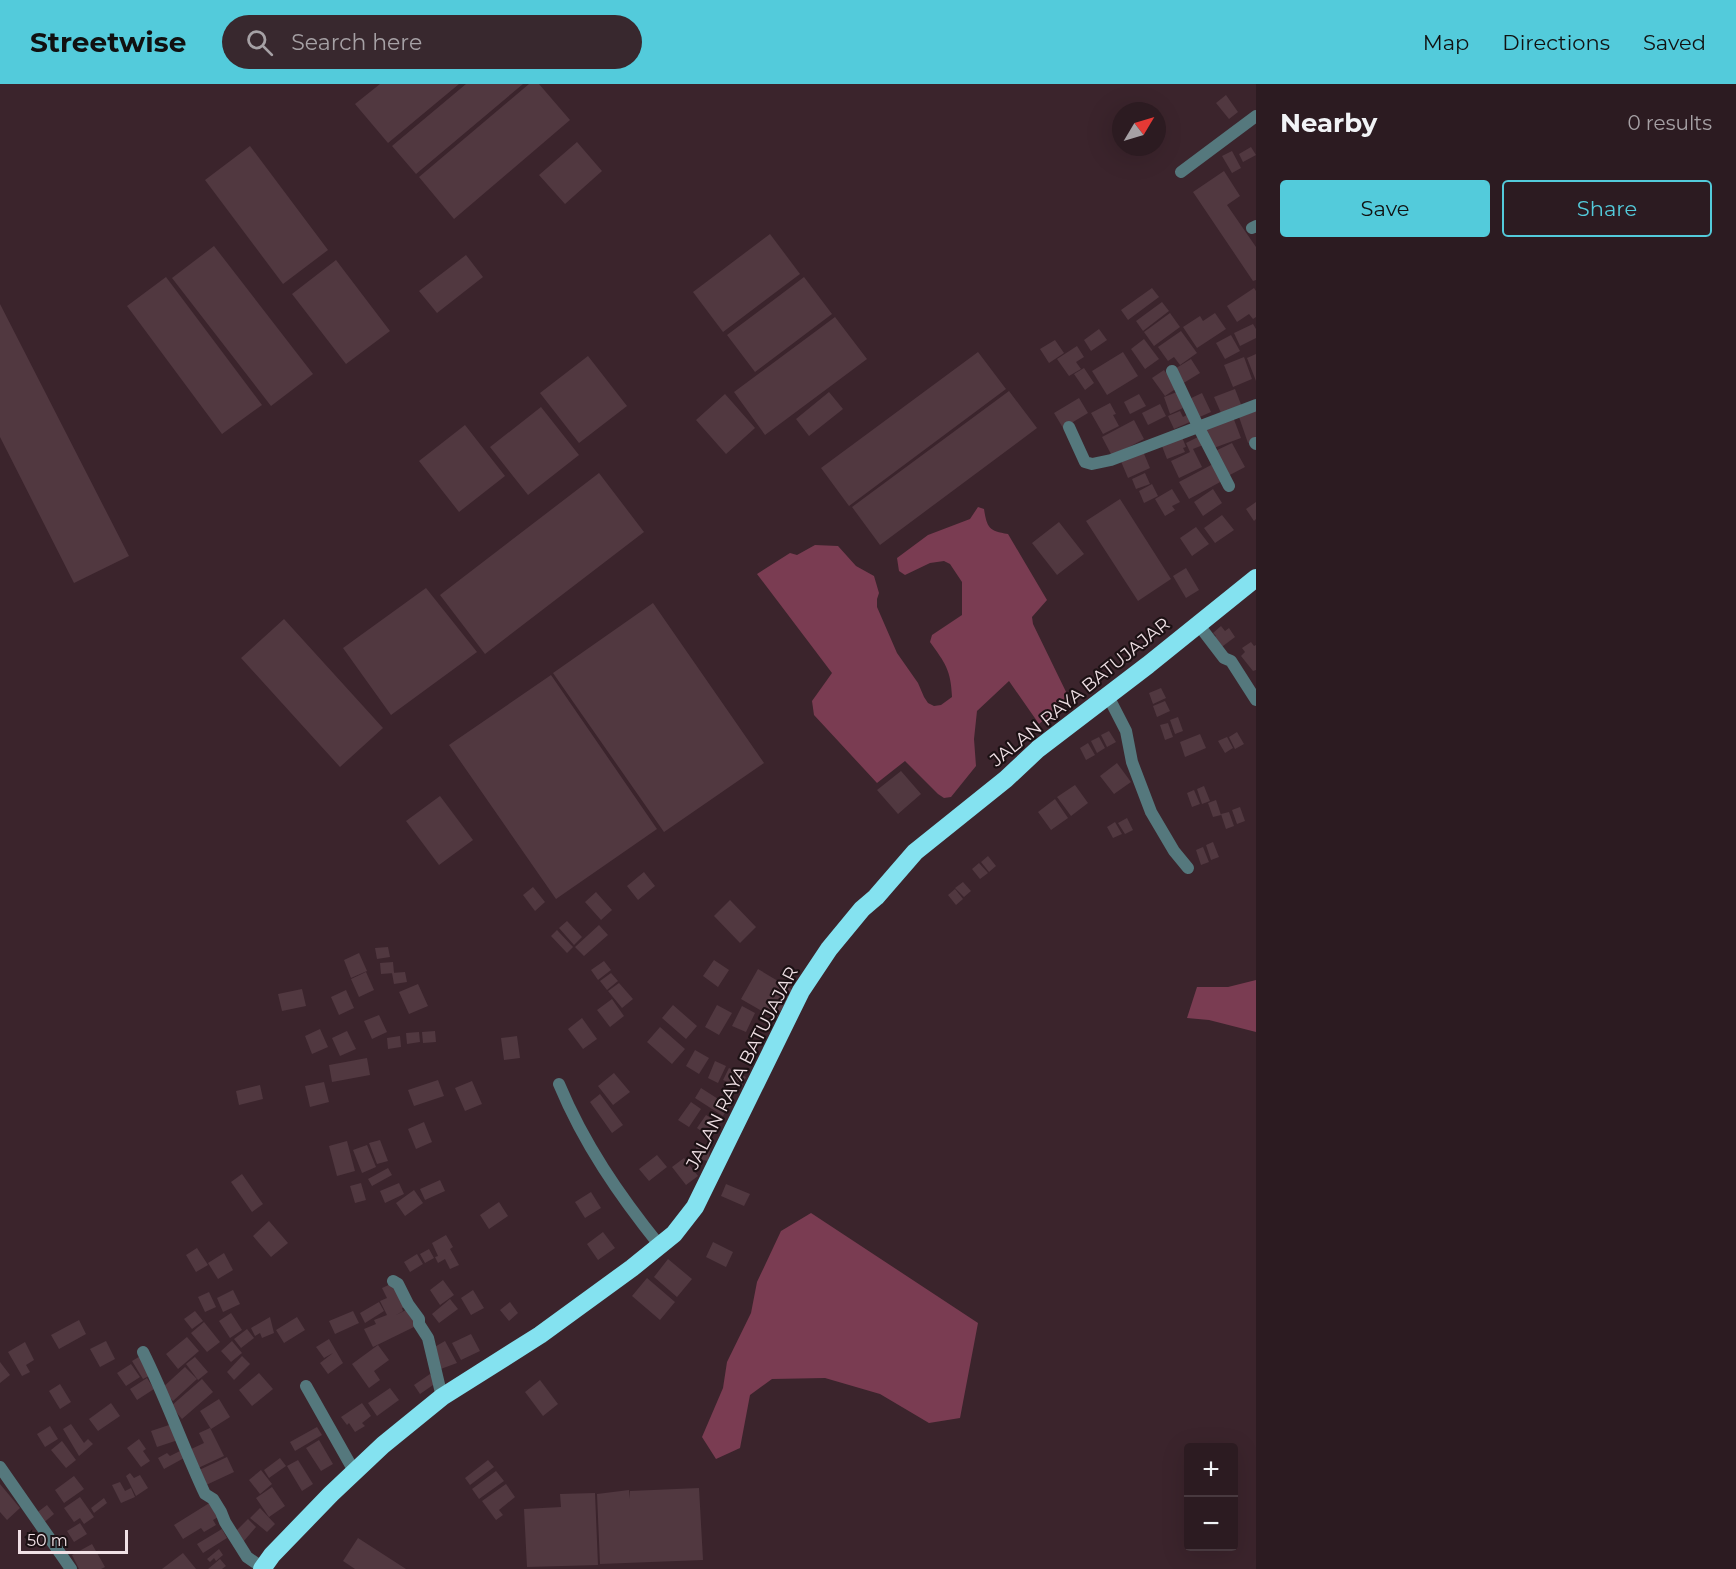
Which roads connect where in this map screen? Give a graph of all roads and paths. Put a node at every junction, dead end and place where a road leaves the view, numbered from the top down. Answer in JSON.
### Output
{"nodes":[{"id":1,"x":1256,"y":116,"type":"edge"},
{"id":2,"x":1181,"y":172,"type":"dead end"},
{"id":3,"x":1172,"y":371,"type":"dead end"},
{"id":4,"x":1256,"y":405,"type":"edge"},
{"id":5,"x":1198,"y":426,"type":"junction"},
{"id":6,"x":1069,"y":427,"type":"dead end"},
{"id":7,"x":1229,"y":486,"type":"dead end"},
{"id":8,"x":1256,"y":578,"type":"edge"},
{"id":9,"x":1198,"y":624,"type":"junction"},
{"id":10,"x":1108,"y":696,"type":"junction"},
{"id":11,"x":1256,"y":700,"type":"edge"},
{"id":12,"x":1188,"y":868,"type":"dead end"},
{"id":13,"x":559,"y":1084,"type":"dead end"},
{"id":14,"x":660,"y":1246,"type":"junction"},
{"id":15,"x":393,"y":1281,"type":"dead end"},
{"id":16,"x":143,"y":1352,"type":"dead end"},
{"id":17,"x":306,"y":1386,"type":"dead end"},
{"id":18,"x":442,"y":1397,"type":"junction"},
{"id":19,"x":0,"y":1467,"type":"edge"},
{"id":20,"x":354,"y":1471,"type":"junction"},
{"id":21,"x":263,"y":1568,"type":"edge"},
{"id":22,"x":71,"y":1569,"type":"edge"}],
"edges":[{"from":1,"to":2,"type":"street"},
{"from":3,"to":5,"type":"street"},
{"from":4,"to":5,"type":"street"},
{"from":5,"to":6,"type":"street"},
{"from":5,"to":7,"type":"street"},
{"from":8,"to":9,"type":"highway","name":"JALAN RAYA BATUJAJAR"},
{"from":9,"to":10,"type":"highway","name":"JALAN RAYA BATUJAJAR"},
{"from":9,"to":11,"type":"street"},
{"from":10,"to":12,"type":"street"},
{"from":10,"to":14,"type":"highway","name":"JALAN RAYA BATUJAJAR"},
{"from":13,"to":14,"type":"street"},
{"from":14,"to":18,"type":"highway","name":"JALAN RAYA BATUJAJAR"},
{"from":15,"to":18,"type":"street"},
{"from":16,"to":21,"type":"street"},
{"from":17,"to":20,"type":"street"},
{"from":18,"to":20,"type":"highway","name":"JALAN RAYA BATUJAJAR"},
{"from":19,"to":22,"type":"street"},
{"from":20,"to":21,"type":"highway","name":"JALAN RAYA BATUJAJAR"}]}
